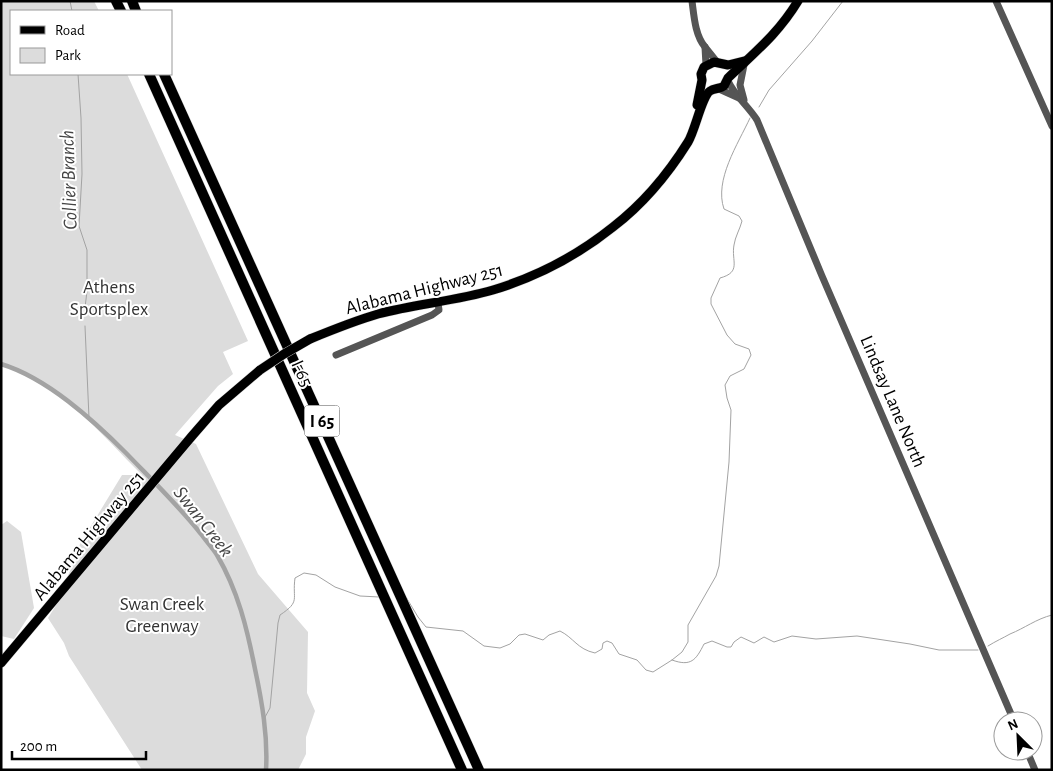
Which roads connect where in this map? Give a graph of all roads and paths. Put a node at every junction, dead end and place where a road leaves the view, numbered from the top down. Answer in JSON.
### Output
{"nodes":[{"id":1,"x":692,"y":1,"type":"edge"},
{"id":2,"x":798,"y":1,"type":"edge"},
{"id":3,"x":996,"y":1,"type":"edge"},
{"id":4,"x":705,"y":48,"type":"junction"},
{"id":5,"x":745,"y":62,"type":"junction"},
{"id":6,"x":720,"y":64,"type":"junction"},
{"id":7,"x":706,"y":65,"type":"junction"},
{"id":8,"x":149,"y":75,"type":"edge"},
{"id":9,"x":164,"y":75,"type":"edge"},
{"id":10,"x":702,"y":80,"type":"junction"},
{"id":11,"x":728,"y":80,"type":"junction"},
{"id":12,"x":716,"y":89,"type":"junction"},
{"id":13,"x":742,"y":100,"type":"junction"},
{"id":14,"x":1052,"y":126,"type":"edge"},
{"id":15,"x":680,"y":152,"type":"junction"},
{"id":16,"x":438,"y":303,"type":"junction"},
{"id":17,"x":336,"y":355,"type":"dead end"},
{"id":18,"x":1,"y":663,"type":"edge"},
{"id":19,"x":1010,"y":711,"type":"edge"},
{"id":20,"x":462,"y":770,"type":"edge"},
{"id":21,"x":479,"y":770,"type":"edge"}],
"edges":[{"from":1,"to":4,"type":"street"},
{"from":2,"to":5,"type":"main road","name":"Alabama Highway 251"},
{"from":3,"to":14,"type":"street"},
{"from":4,"to":6,"type":"street"},
{"from":4,"to":7,"type":"street"},
{"from":5,"to":6,"type":"main road"},
{"from":5,"to":11,"type":"main road","name":"Alabama Highway 251"},
{"from":5,"to":13,"type":"street"},
{"from":6,"to":7,"type":"main road"},
{"from":6,"to":11,"type":"main road"},
{"from":7,"to":10,"type":"main road","name":"Alabama Highway 251"},
{"from":8,"to":20,"type":"highway","name":"I-65","number":"I 65"},
{"from":9,"to":21,"type":"highway","number":"I 65"},
{"from":10,"to":12,"type":"main road"},
{"from":10,"to":15,"type":"main road","name":"Alabama Highway 251"},
{"from":11,"to":12,"type":"main road","name":"Alabama Highway 251"},
{"from":11,"to":13,"type":"street","name":"Lindsay Lane North"},
{"from":12,"to":13,"type":"street"},
{"from":12,"to":15,"type":"main road","name":"Alabama Highway 251"},
{"from":13,"to":19,"type":"street","name":"Lindsay Lane North"},
{"from":15,"to":16,"type":"main road","name":"Alabama Highway 251"},
{"from":16,"to":17,"type":"street"},
{"from":16,"to":18,"type":"main road","name":"Alabama Highway 251","bridge":true}]}
